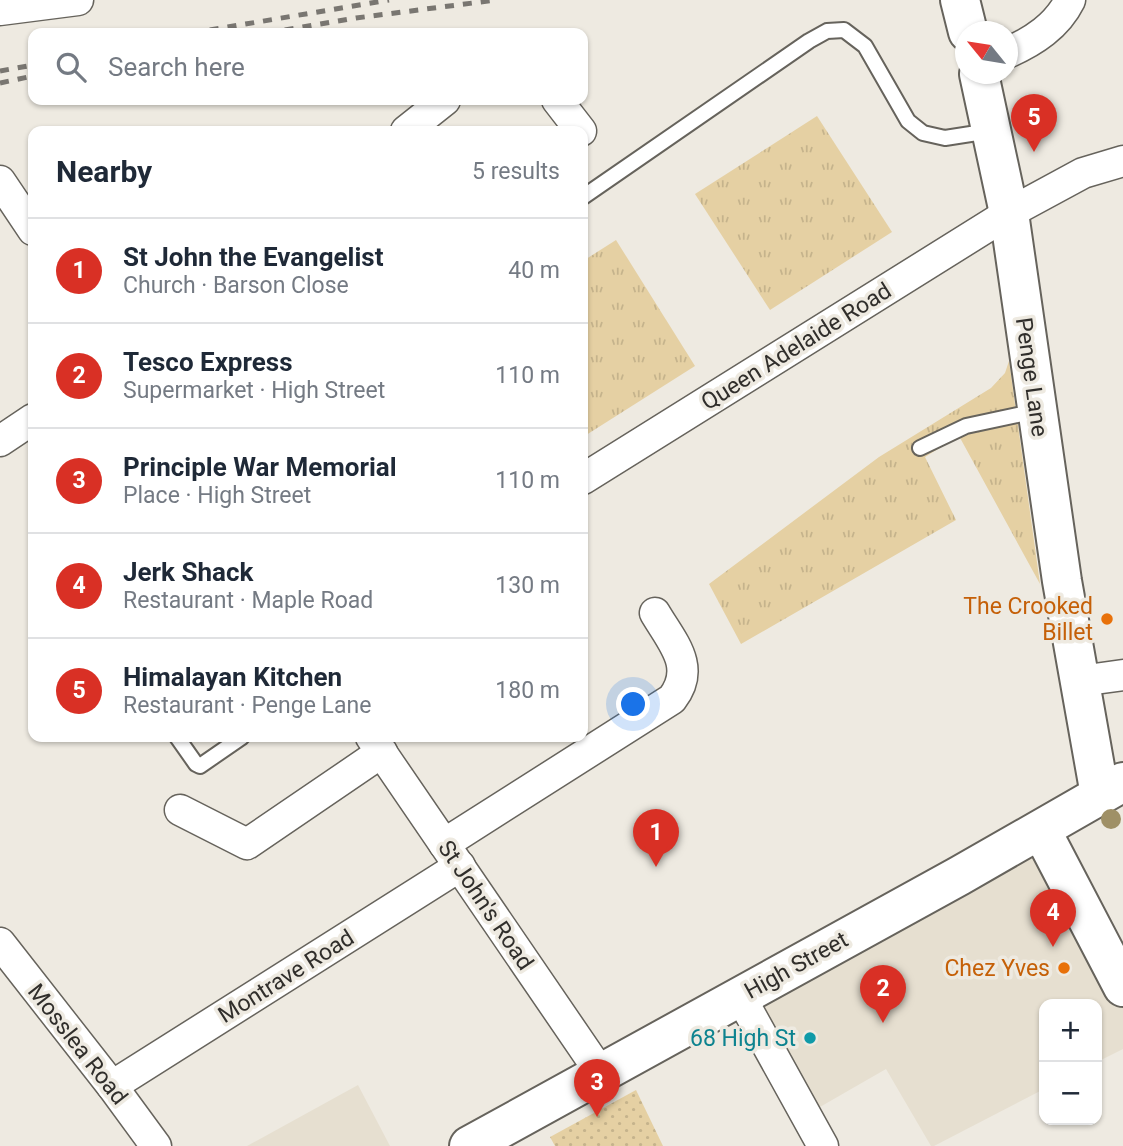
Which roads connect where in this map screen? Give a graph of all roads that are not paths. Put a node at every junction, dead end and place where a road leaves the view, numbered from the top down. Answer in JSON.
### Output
{"nodes":[{"id":1,"x":78,"y":0,"type":"edge"},
{"id":2,"x":960,"y":0,"type":"edge"},
{"id":3,"x":1070,"y":0,"type":"edge"},
{"id":4,"x":0,"y":10,"type":"edge"},
{"id":5,"x":965,"y":21,"type":"edge"},
{"id":6,"x":1018,"y":48,"type":"edge"},
{"id":7,"x":981,"y":84,"type":"edge"},
{"id":8,"x":440,"y":105,"type":"edge"},
{"id":9,"x":561,"y":105,"type":"edge"},
{"id":10,"x":412,"y":126,"type":"edge"},
{"id":11,"x":577,"y":126,"type":"edge"},
{"id":12,"x":991,"y":131,"type":"junction"},
{"id":13,"x":1123,"y":161,"type":"edge"},
{"id":14,"x":0,"y":181,"type":"edge"},
{"id":15,"x":588,"y":194,"type":"edge"},
{"id":16,"x":1009,"y":213,"type":"junction"},
{"id":17,"x":28,"y":223,"type":"edge"},
{"id":18,"x":1037,"y":411,"type":"junction"},
{"id":19,"x":28,"y":422,"type":"edge"},
{"id":20,"x":0,"y":441,"type":"edge"},
{"id":21,"x":920,"y":449,"type":"dead end"},
{"id":22,"x":588,"y":475,"type":"edge"},
{"id":23,"x":655,"y":613,"type":"dead end"},
{"id":24,"x":1123,"y":675,"type":"edge"},
{"id":25,"x":1080,"y":681,"type":"junction"},
{"id":26,"x":181,"y":742,"type":"edge"},
{"id":27,"x":235,"y":742,"type":"edge"},
{"id":28,"x":377,"y":744,"type":"edge"},
{"id":29,"x":1111,"y":788,"type":"edge"},
{"id":30,"x":180,"y":810,"type":"dead end"},
{"id":31,"x":1041,"y":830,"type":"junction"},
{"id":32,"x":452,"y":855,"type":"junction"},
{"id":33,"x":0,"y":943,"type":"edge"},
{"id":34,"x":1122,"y":981,"type":"edge"},
{"id":35,"x":740,"y":996,"type":"junction"},
{"id":36,"x":600,"y":1072,"type":"junction"},
{"id":37,"x":112,"y":1086,"type":"junction"},
{"id":38,"x":156,"y":1146,"type":"edge"},
{"id":39,"x":469,"y":1146,"type":"edge"},
{"id":40,"x":823,"y":1146,"type":"edge"}],
"edges":[{"from":1,"to":4,"type":"street"},
{"from":2,"to":5,"type":"street"},
{"from":3,"to":6,"type":"street"},
{"from":7,"to":12,"type":"street","name":"Penge Lane"},
{"from":8,"to":10,"type":"street"},
{"from":9,"to":11,"type":"street"},
{"from":12,"to":15,"type":"lane"},
{"from":12,"to":16,"type":"street","name":"Penge Lane"},
{"from":13,"to":16,"type":"street","name":"Queen Adelaide Road"},
{"from":14,"to":17,"type":"street"},
{"from":16,"to":18,"type":"street","name":"Penge Lane"},
{"from":16,"to":22,"type":"street","name":"Queen Adelaide Road"},
{"from":18,"to":21,"type":"lane"},
{"from":18,"to":25,"type":"street","name":"Penge Lane"},
{"from":19,"to":20,"type":"street"},
{"from":23,"to":32,"type":"street","name":"Montrave Road"},
{"from":24,"to":25,"type":"street"},
{"from":25,"to":29,"type":"street","name":"Penge Lane"},
{"from":26,"to":27,"type":"lane"},
{"from":28,"to":30,"type":"street"},
{"from":28,"to":32,"type":"street","name":"St John's Road"},
{"from":29,"to":31,"type":"street","name":"High Street"},
{"from":31,"to":34,"type":"street"},
{"from":31,"to":35,"type":"street","name":"High Street"},
{"from":32,"to":36,"type":"street","name":"St John's Road"},
{"from":32,"to":37,"type":"street","name":"Montrave Road"},
{"from":33,"to":37,"type":"street","name":"Mosslea Road"},
{"from":35,"to":36,"type":"street","name":"High Street"},
{"from":35,"to":40,"type":"street"},
{"from":36,"to":39,"type":"street","name":"High Street"},
{"from":37,"to":38,"type":"street","name":"Mosslea Road"}]}
